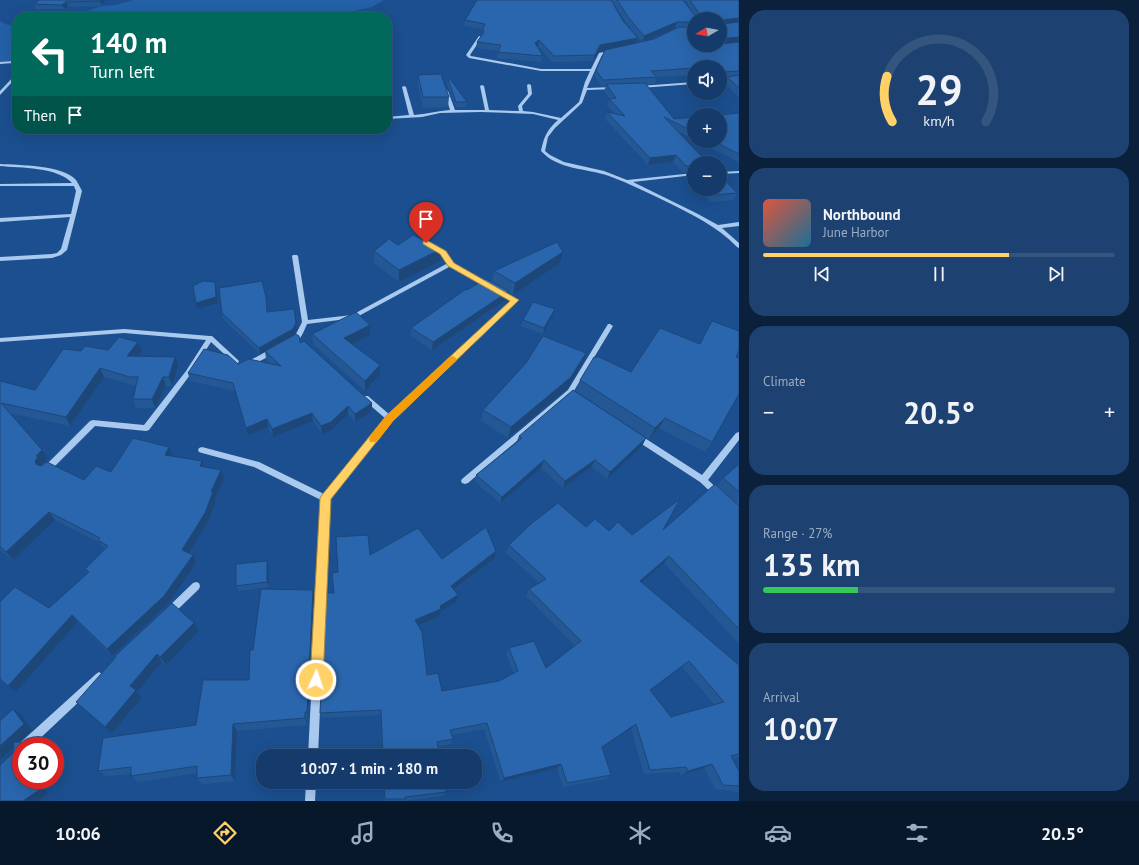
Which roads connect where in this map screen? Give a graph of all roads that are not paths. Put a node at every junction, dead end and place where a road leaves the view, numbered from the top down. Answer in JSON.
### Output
{"nodes":[{"id":1,"x":480,"y":37,"type":"edge"},
{"id":2,"x":621,"y":49,"type":"edge"},
{"id":3,"x":12,"y":62,"type":"edge"},
{"id":4,"x":0,"y":63,"type":"edge"},
{"id":5,"x":593,"y":70,"type":"junction"},
{"id":6,"x":739,"y":79,"type":"edge"},
{"id":7,"x":12,"y":80,"type":"edge"},
{"id":8,"x":727,"y":80,"type":"edge"},
{"id":9,"x":687,"y":83,"type":"edge"},
{"id":10,"x":444,"y":85,"type":"edge"},
{"id":11,"x":482,"y":86,"type":"dead end"},
{"id":12,"x":529,"y":86,"type":"dead end"},
{"id":13,"x":404,"y":87,"type":"dead end"},
{"id":14,"x":633,"y":87,"type":"edge"},
{"id":15,"x":586,"y":88,"type":"junction"},
{"id":16,"x":618,"y":88,"type":"edge"},
{"id":17,"x":0,"y":94,"type":"edge"},
{"id":18,"x":487,"y":111,"type":"junction"},
{"id":19,"x":453,"y":112,"type":"junction"},
{"id":20,"x":522,"y":112,"type":"junction"},
{"id":21,"x":412,"y":117,"type":"junction"},
{"id":22,"x":392,"y":118,"type":"edge"},
{"id":23,"x":561,"y":119,"type":"junction"},
{"id":24,"x":0,"y":165,"type":"edge"},
{"id":25,"x":739,"y":172,"type":"edge"},
{"id":26,"x":727,"y":173,"type":"edge"},
{"id":27,"x":687,"y":175,"type":"edge"},
{"id":28,"x":628,"y":181,"type":"junction"},
{"id":29,"x":75,"y":184,"type":"junction"},
{"id":30,"x":0,"y":185,"type":"edge"},
{"id":31,"x":73,"y":215,"type":"junction"},
{"id":32,"x":0,"y":220,"type":"edge"},
{"id":33,"x":739,"y":224,"type":"edge"},
{"id":34,"x":717,"y":226,"type":"junction"},
{"id":35,"x":426,"y":243,"type":"edge"},
{"id":36,"x":739,"y":246,"type":"edge"},
{"id":37,"x":295,"y":256,"type":"dead end"},
{"id":38,"x":0,"y":259,"type":"edge"},
{"id":39,"x":451,"y":264,"type":"junction"},
{"id":40,"x":305,"y":322,"type":"junction"},
{"id":41,"x":610,"y":326,"type":"dead end"},
{"id":42,"x":298,"y":337,"type":"junction"},
{"id":43,"x":210,"y":338,"type":"junction"},
{"id":44,"x":0,"y":340,"type":"edge"},
{"id":45,"x":304,"y":342,"type":"edge"},
{"id":46,"x":284,"y":344,"type":"edge"},
{"id":47,"x":277,"y":348,"type":"edge"},
{"id":48,"x":361,"y":393,"type":"edge"},
{"id":49,"x":390,"y":419,"type":"junction"},
{"id":50,"x":630,"y":432,"type":"edge"},
{"id":51,"x":739,"y":435,"type":"edge"},
{"id":52,"x":202,"y":450,"type":"dead end"},
{"id":53,"x":46,"y":470,"type":"edge"},
{"id":54,"x":703,"y":480,"type":"junction"},
{"id":55,"x":465,"y":481,"type":"dead end"},
{"id":56,"x":326,"y":498,"type":"junction"},
{"id":57,"x":724,"y":499,"type":"edge"},
{"id":58,"x":196,"y":586,"type":"dead end"},
{"id":59,"x":162,"y":618,"type":"edge"},
{"id":60,"x":105,"y":672,"type":"edge"},
{"id":61,"x":35,"y":737,"type":"edge"},
{"id":62,"x":313,"y":749,"type":"edge"},
{"id":63,"x":311,"y":789,"type":"edge"},
{"id":64,"x":310,"y":801,"type":"edge"}],
"edges":[{"from":1,"to":5,"type":"street"},
{"from":2,"to":5,"type":"street"},
{"from":3,"to":4,"type":"street"},
{"from":5,"to":15,"type":"street"},
{"from":6,"to":8,"type":"street"},
{"from":7,"to":17,"type":"street"},
{"from":9,"to":14,"type":"street"},
{"from":10,"to":19,"type":"street"},
{"from":11,"to":18,"type":"street"},
{"from":12,"to":20,"type":"street"},
{"from":13,"to":21,"type":"street"},
{"from":15,"to":16,"type":"street"},
{"from":15,"to":23,"type":"street"},
{"from":18,"to":19,"type":"street"},
{"from":18,"to":20,"type":"street"},
{"from":19,"to":21,"type":"street"},
{"from":20,"to":23,"type":"street"},
{"from":21,"to":22,"type":"street"},
{"from":23,"to":28,"type":"street"},
{"from":24,"to":29,"type":"street"},
{"from":25,"to":26,"type":"street"},
{"from":27,"to":28,"type":"street"},
{"from":28,"to":34,"type":"street"},
{"from":29,"to":30,"type":"street"},
{"from":29,"to":31,"type":"street"},
{"from":31,"to":32,"type":"street"},
{"from":31,"to":38,"type":"street"},
{"from":33,"to":34,"type":"street"},
{"from":34,"to":36,"type":"street"},
{"from":35,"to":39,"type":"street"},
{"from":37,"to":40,"type":"street"},
{"from":39,"to":40,"type":"street"},
{"from":39,"to":49,"type":"street"},
{"from":40,"to":42,"type":"street"},
{"from":41,"to":55,"type":"street"},
{"from":42,"to":45,"type":"street"},
{"from":42,"to":46,"type":"street"},
{"from":43,"to":44,"type":"street"},
{"from":43,"to":47,"type":"street"},
{"from":43,"to":53,"type":"street"},
{"from":48,"to":49,"type":"street"},
{"from":49,"to":56,"type":"street"},
{"from":50,"to":54,"type":"street"},
{"from":51,"to":54,"type":"street"},
{"from":52,"to":56,"type":"street"},
{"from":54,"to":57,"type":"street"},
{"from":56,"to":62,"type":"street"},
{"from":58,"to":59,"type":"street"},
{"from":60,"to":61,"type":"street"},
{"from":63,"to":64,"type":"street"}]}
